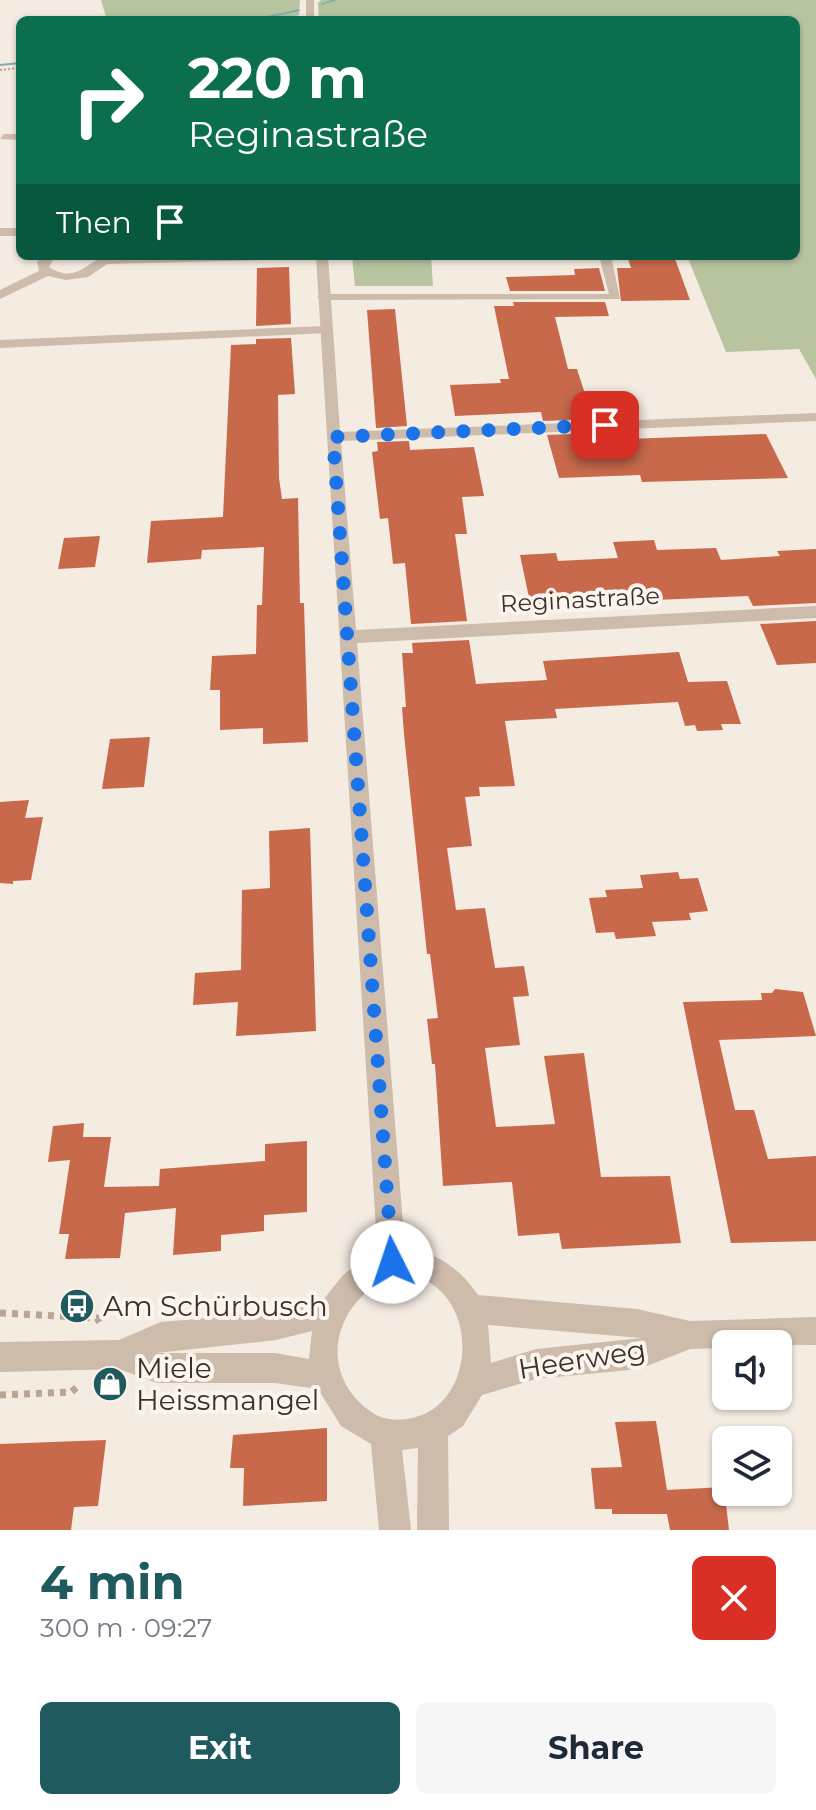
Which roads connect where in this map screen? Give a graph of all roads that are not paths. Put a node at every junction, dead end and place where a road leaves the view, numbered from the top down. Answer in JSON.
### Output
{"nodes":[{"id":1,"x":4,"y":137,"type":"dead end"},
{"id":2,"x":16,"y":137,"type":"edge"},
{"id":3,"x":45,"y":260,"type":"edge"},
{"id":4,"x":100,"y":260,"type":"edge"},
{"id":5,"x":322,"y":260,"type":"edge"},
{"id":6,"x":606,"y":260,"type":"dead end"},
{"id":7,"x":47,"y":272,"type":"junction"},
{"id":8,"x":0,"y":295,"type":"edge"},
{"id":9,"x":323,"y":297,"type":"junction"},
{"id":10,"x":325,"y":330,"type":"junction"},
{"id":11,"x":0,"y":344,"type":"edge"},
{"id":12,"x":816,"y":417,"type":"edge"},
{"id":13,"x":333,"y":437,"type":"junction"},
{"id":14,"x":816,"y":612,"type":"edge"},
{"id":15,"x":347,"y":637,"type":"junction"},
{"id":16,"x":392,"y":1262,"type":"junction"},
{"id":17,"x":469,"y":1308,"type":"junction"},
{"id":18,"x":332,"y":1311,"type":"junction"},
{"id":19,"x":816,"y":1331,"type":"edge"},
{"id":20,"x":690,"y":1335,"type":"junction"},
{"id":21,"x":119,"y":1354,"type":"junction"},
{"id":22,"x":0,"y":1357,"type":"edge"},
{"id":23,"x":328,"y":1376,"type":"junction"},
{"id":24,"x":473,"y":1383,"type":"junction"},
{"id":25,"x":433,"y":1430,"type":"junction"},
{"id":26,"x":385,"y":1435,"type":"junction"},
{"id":27,"x":395,"y":1530,"type":"edge"},
{"id":28,"x":433,"y":1530,"type":"edge"}],
"edges":[{"from":1,"to":2,"type":"street"},
{"from":3,"to":7,"type":"street"},
{"from":4,"to":7,"type":"street"},
{"from":5,"to":9,"type":"street"},
{"from":6,"to":9,"type":"lane"},
{"from":7,"to":8,"type":"street"},
{"from":9,"to":10,"type":"street"},
{"from":10,"to":11,"type":"lane"},
{"from":10,"to":13,"type":"street"},
{"from":12,"to":13,"type":"street"},
{"from":13,"to":15,"type":"street"},
{"from":14,"to":15,"type":"street","name":"Reginastraße"},
{"from":15,"to":16,"type":"street"},
{"from":16,"to":17,"type":"street"},
{"from":16,"to":18,"type":"street"},
{"from":17,"to":20,"type":"street","name":"Heerweg"},
{"from":17,"to":24,"type":"street"},
{"from":18,"to":21,"type":"street"},
{"from":18,"to":23,"type":"street"},
{"from":19,"to":20,"type":"street","name":"Heerweg"},
{"from":20,"to":24,"type":"street","name":"Heerweg"},
{"from":21,"to":22,"type":"street"},
{"from":21,"to":23,"type":"street"},
{"from":23,"to":26,"type":"street"},
{"from":24,"to":25,"type":"street"},
{"from":25,"to":26,"type":"street"},
{"from":25,"to":28,"type":"street"},
{"from":26,"to":27,"type":"street"}]}
